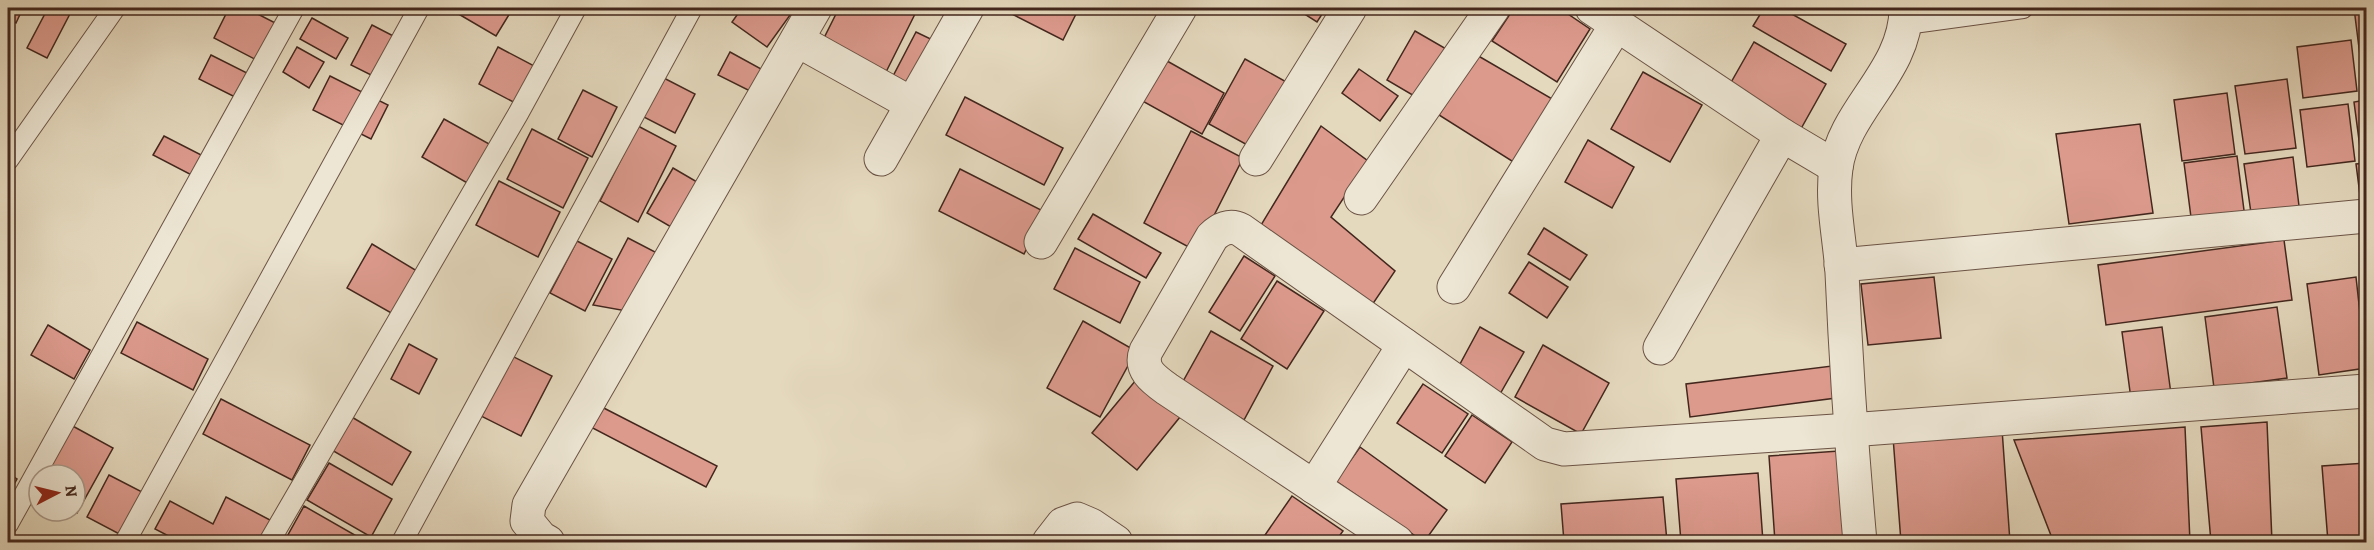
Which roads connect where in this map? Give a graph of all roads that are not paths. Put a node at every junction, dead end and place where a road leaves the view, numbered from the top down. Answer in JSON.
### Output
{"nodes":[{"id":1,"x":115,"y":8,"type":"edge"},
{"id":2,"x":294,"y":8,"type":"edge"},
{"id":3,"x":419,"y":8,"type":"edge"},
{"id":4,"x":576,"y":8,"type":"edge"},
{"id":5,"x":692,"y":8,"type":"edge"},
{"id":6,"x":815,"y":8,"type":"edge"},
{"id":7,"x":967,"y":8,"type":"edge"},
{"id":8,"x":1180,"y":8,"type":"edge"},
{"id":9,"x":1350,"y":8,"type":"edge"},
{"id":10,"x":1493,"y":8,"type":"edge"},
{"id":11,"x":2023,"y":8,"type":"edge"},
{"id":12,"x":1605,"y":16,"type":"edge"},
{"id":13,"x":1906,"y":16,"type":"edge"},
{"id":14,"x":797,"y":40,"type":"junction"},
{"id":15,"x":912,"y":104,"type":"junction"},
{"id":16,"x":1782,"y":135,"type":"junction"},
{"id":17,"x":881,"y":159,"type":"dead end"},
{"id":18,"x":1256,"y":159,"type":"dead end"},
{"id":19,"x":8,"y":160,"type":"edge"},
{"id":20,"x":1836,"y":167,"type":"junction"},
{"id":21,"x":1361,"y":198,"type":"dead end"},
{"id":22,"x":2367,"y":216,"type":"edge"},
{"id":23,"x":1041,"y":242,"type":"dead end"},
{"id":24,"x":1841,"y":265,"type":"junction"},
{"id":25,"x":1454,"y":287,"type":"dead end"},
{"id":26,"x":1404,"y":345,"type":"junction"},
{"id":27,"x":1660,"y":348,"type":"dead end"},
{"id":28,"x":2367,"y":391,"type":"edge"},
{"id":29,"x":1850,"y":430,"type":"junction"},
{"id":30,"x":1314,"y":487,"type":"junction"},
{"id":31,"x":8,"y":524,"type":"edge"},
{"id":32,"x":125,"y":543,"type":"edge"},
{"id":33,"x":269,"y":543,"type":"edge"},
{"id":34,"x":402,"y":543,"type":"edge"},
{"id":35,"x":548,"y":543,"type":"edge"},
{"id":36,"x":1049,"y":543,"type":"edge"},
{"id":37,"x":1116,"y":543,"type":"edge"},
{"id":38,"x":1397,"y":543,"type":"edge"},
{"id":39,"x":1860,"y":543,"type":"edge"}],
"edges":[{"from":1,"to":19,"type":"lane"},
{"from":2,"to":31,"type":"lane"},
{"from":3,"to":32,"type":"lane"},
{"from":4,"to":33,"type":"lane"},
{"from":5,"to":34,"type":"lane"},
{"from":6,"to":14,"type":"street"},
{"from":7,"to":15,"type":"street"},
{"from":8,"to":23,"type":"street"},
{"from":9,"to":18,"type":"street"},
{"from":10,"to":21,"type":"street"},
{"from":11,"to":13,"type":"lane"},
{"from":12,"to":16,"type":"street"},
{"from":12,"to":25,"type":"street"},
{"from":13,"to":20,"type":"street"},
{"from":14,"to":15,"type":"street"},
{"from":14,"to":35,"type":"street"},
{"from":15,"to":17,"type":"street"},
{"from":16,"to":20,"type":"street"},
{"from":16,"to":27,"type":"street"},
{"from":20,"to":24,"type":"street"},
{"from":22,"to":24,"type":"street"},
{"from":24,"to":29,"type":"street"},
{"from":26,"to":29,"type":"street"},
{"from":26,"to":30,"type":"street"},
{"from":26,"to":30,"type":"street"},
{"from":28,"to":29,"type":"street"},
{"from":29,"to":39,"type":"street"},
{"from":30,"to":38,"type":"street"},
{"from":36,"to":37,"type":"street"}]}
